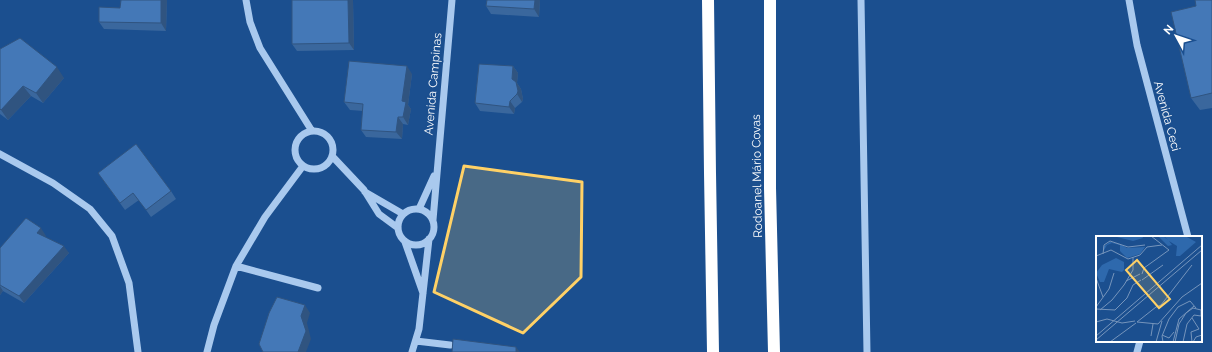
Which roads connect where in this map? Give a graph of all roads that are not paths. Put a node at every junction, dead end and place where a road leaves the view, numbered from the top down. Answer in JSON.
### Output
{"nodes":[{"id":1,"x":246,"y":0,"type":"edge"},
{"id":2,"x":452,"y":0,"type":"edge"},
{"id":3,"x":708,"y":0,"type":"edge"},
{"id":4,"x":770,"y":0,"type":"edge"},
{"id":5,"x":861,"y":0,"type":"edge"},
{"id":6,"x":1129,"y":0,"type":"edge"},
{"id":7,"x":312,"y":131,"type":"junction"},
{"id":8,"x":0,"y":154,"type":"edge"},
{"id":9,"x":332,"y":156,"type":"junction"},
{"id":10,"x":303,"y":166,"type":"junction"},
{"id":11,"x":436,"y":170,"type":"junction"},
{"id":12,"x":364,"y":190,"type":"junction"},
{"id":13,"x":419,"y":209,"type":"junction"},
{"id":14,"x":403,"y":214,"type":"junction"},
{"id":15,"x":433,"y":220,"type":"junction"},
{"id":16,"x":398,"y":228,"type":"junction"},
{"id":17,"x":1188,"y":236,"type":"edge"},
{"id":18,"x":429,"y":239,"type":"junction"},
{"id":19,"x":405,"y":242,"type":"junction"},
{"id":20,"x":236,"y":266,"type":"junction"},
{"id":21,"x":318,"y":288,"type":"dead end"},
{"id":22,"x":424,"y":295,"type":"junction"},
{"id":23,"x":416,"y":341,"type":"junction"},
{"id":24,"x":1140,"y":342,"type":"edge"},
{"id":25,"x":450,"y":345,"type":"dead end"},
{"id":26,"x":138,"y":352,"type":"edge"},
{"id":27,"x":207,"y":352,"type":"edge"},
{"id":28,"x":412,"y":352,"type":"edge"},
{"id":29,"x":713,"y":352,"type":"edge"},
{"id":30,"x":774,"y":352,"type":"edge"},
{"id":31,"x":867,"y":352,"type":"edge"},
{"id":32,"x":1137,"y":352,"type":"edge"}],
"edges":[{"from":1,"to":7,"type":"street"},
{"from":2,"to":11,"type":"street","name":"Avenida Campinas"},
{"from":3,"to":29,"type":"highway"},
{"from":4,"to":30,"type":"highway","name":"Rodoanel Mário Covas"},
{"from":5,"to":31,"type":"street"},
{"from":6,"to":17,"type":"street","name":"Avenida Ceci"},
{"from":7,"to":9,"type":"street"},
{"from":7,"to":10,"type":"street"},
{"from":8,"to":26,"type":"street"},
{"from":9,"to":10,"type":"street"},
{"from":9,"to":12,"type":"street"},
{"from":10,"to":20,"type":"street"},
{"from":11,"to":13,"type":"street","name":"Avenida Campinas"},
{"from":11,"to":15,"type":"street","name":"Avenida Campinas"},
{"from":12,"to":14,"type":"street"},
{"from":12,"to":16,"type":"street"},
{"from":13,"to":14,"type":"street"},
{"from":13,"to":15,"type":"street"},
{"from":14,"to":16,"type":"street"},
{"from":15,"to":18,"type":"street"},
{"from":16,"to":19,"type":"street"},
{"from":18,"to":19,"type":"street"},
{"from":18,"to":22,"type":"street"},
{"from":19,"to":22,"type":"street"},
{"from":20,"to":21,"type":"street"},
{"from":20,"to":27,"type":"street"},
{"from":22,"to":23,"type":"street"},
{"from":23,"to":25,"type":"street"},
{"from":23,"to":28,"type":"street"},
{"from":24,"to":32,"type":"street"}]}
